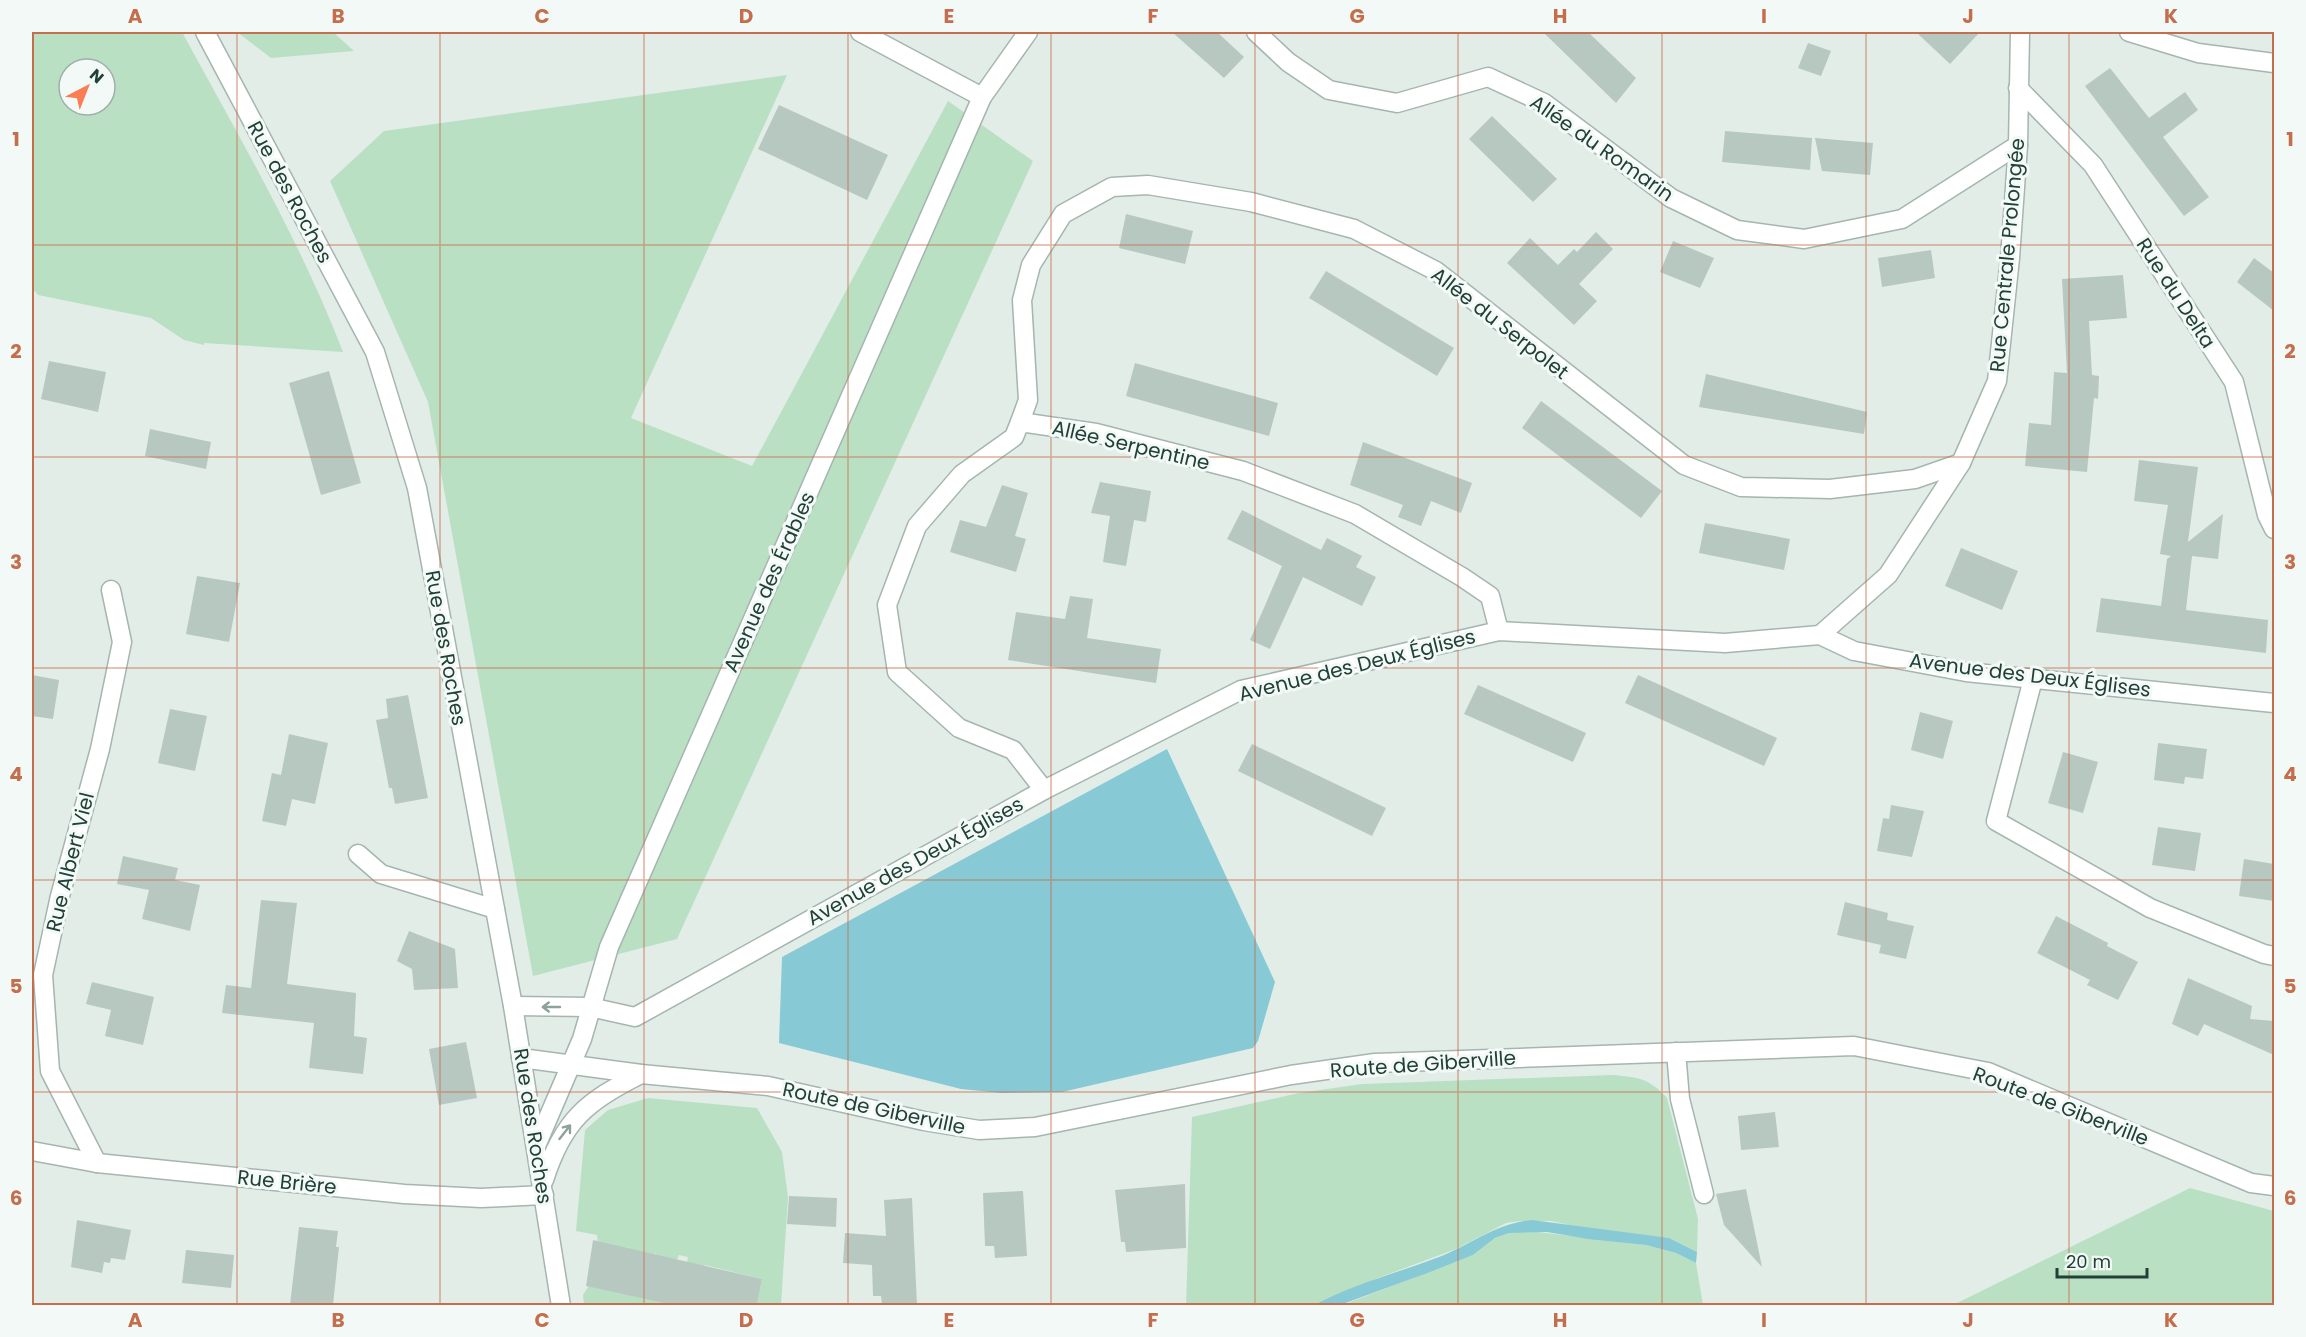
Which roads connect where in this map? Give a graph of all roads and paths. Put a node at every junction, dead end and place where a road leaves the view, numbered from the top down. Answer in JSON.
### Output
{"nodes":[{"id":1,"x":205,"y":32,"type":"edge"},
{"id":2,"x":860,"y":32,"type":"edge"},
{"id":3,"x":1029,"y":32,"type":"edge"},
{"id":4,"x":1256,"y":32,"type":"edge"},
{"id":5,"x":2020,"y":32,"type":"edge"},
{"id":6,"x":2129,"y":32,"type":"edge"},
{"id":7,"x":2274,"y":63,"type":"edge"},
{"id":8,"x":2018,"y":88,"type":"junction"},
{"id":9,"x":982,"y":97,"type":"junction"},
{"id":10,"x":2018,"y":145,"type":"junction"},
{"id":11,"x":1020,"y":422,"type":"junction"},
{"id":12,"x":1961,"y":463,"type":"junction"},
{"id":13,"x":2274,"y":529,"type":"edge"},
{"id":14,"x":111,"y":590,"type":"dead end"},
{"id":15,"x":1499,"y":631,"type":"junction"},
{"id":16,"x":1820,"y":635,"type":"junction"},
{"id":17,"x":2034,"y":679,"type":"junction"},
{"id":18,"x":2274,"y":702,"type":"edge"},
{"id":19,"x":1044,"y":790,"type":"junction"},
{"id":20,"x":358,"y":854,"type":"dead end"},
{"id":21,"x":495,"y":909,"type":"junction"},
{"id":22,"x":2274,"y":956,"type":"edge"},
{"id":23,"x":513,"y":1006,"type":"junction"},
{"id":24,"x":590,"y":1007,"type":"junction"},
{"id":25,"x":1676,"y":1052,"type":"junction"},
{"id":26,"x":521,"y":1058,"type":"junction"},
{"id":27,"x":570,"y":1065,"type":"junction"},
{"id":28,"x":641,"y":1074,"type":"junction"},
{"id":29,"x":536,"y":1146,"type":"junction"},
{"id":30,"x":32,"y":1151,"type":"edge"},
{"id":31,"x":97,"y":1163,"type":"junction"},
{"id":32,"x":2274,"y":1186,"type":"edge"},
{"id":33,"x":543,"y":1190,"type":"junction"},
{"id":34,"x":1704,"y":1194,"type":"dead end"},
{"id":35,"x":561,"y":1305,"type":"edge"}],
"edges":[{"from":1,"to":21,"type":"street","name":"Rue des Roches"},
{"from":2,"to":9,"type":"street"},
{"from":3,"to":9,"type":"street","name":"Avenue des Érables"},
{"from":4,"to":10,"type":"street","name":"Allée du Romarin"},
{"from":5,"to":8,"type":"street","name":"Rue Centrale Prolongée"},
{"from":6,"to":7,"type":"street"},
{"from":8,"to":10,"type":"street","name":"Rue Centrale Prolongée"},
{"from":8,"to":13,"type":"street","name":"Rue du Delta"},
{"from":9,"to":24,"type":"street","name":"Avenue des Érables"},
{"from":10,"to":12,"type":"street","name":"Rue Centrale Prolongée"},
{"from":11,"to":12,"type":"street","name":"Allée du Serpolet"},
{"from":11,"to":15,"type":"street","name":"Allée Serpentine"},
{"from":11,"to":19,"type":"street"},
{"from":12,"to":16,"type":"street","name":"Rue Centrale Prolongée"},
{"from":14,"to":31,"type":"street","name":"Rue Albert Viel"},
{"from":15,"to":16,"type":"street","name":"Avenue des Deux Églises"},
{"from":15,"to":19,"type":"street","name":"Avenue des Deux Églises"},
{"from":16,"to":17,"type":"street","name":"Avenue des Deux Églises"},
{"from":17,"to":18,"type":"street","name":"Avenue des Deux Églises"},
{"from":17,"to":22,"type":"street"},
{"from":19,"to":24,"type":"street","name":"Avenue des Deux Églises"},
{"from":20,"to":21,"type":"street"},
{"from":21,"to":23,"type":"street","name":"Rue des Roches"},
{"from":24,"to":23,"type":"street","name":"Avenue des Deux Églises","one_way":true},
{"from":23,"to":26,"type":"street","name":"Rue des Roches"},
{"from":24,"to":27,"type":"street","name":"Avenue des Érables"},
{"from":25,"to":28,"type":"street","name":"Route de Giberville"},
{"from":25,"to":32,"type":"street","name":"Route de Giberville"},
{"from":25,"to":34,"type":"street"},
{"from":26,"to":27,"type":"street","name":"Route de Giberville"},
{"from":26,"to":29,"type":"street","name":"Rue des Roches"},
{"from":27,"to":28,"type":"street","name":"Route de Giberville"},
{"from":27,"to":29,"type":"street","name":"Avenue des Érables"},
{"from":33,"to":28,"type":"street","one_way":true},
{"from":29,"to":33,"type":"street","name":"Rue des Roches"},
{"from":30,"to":31,"type":"street","name":"Rue Brière"},
{"from":31,"to":33,"type":"street","name":"Rue Brière"},
{"from":33,"to":35,"type":"street","name":"Rue des Roches"}]}
